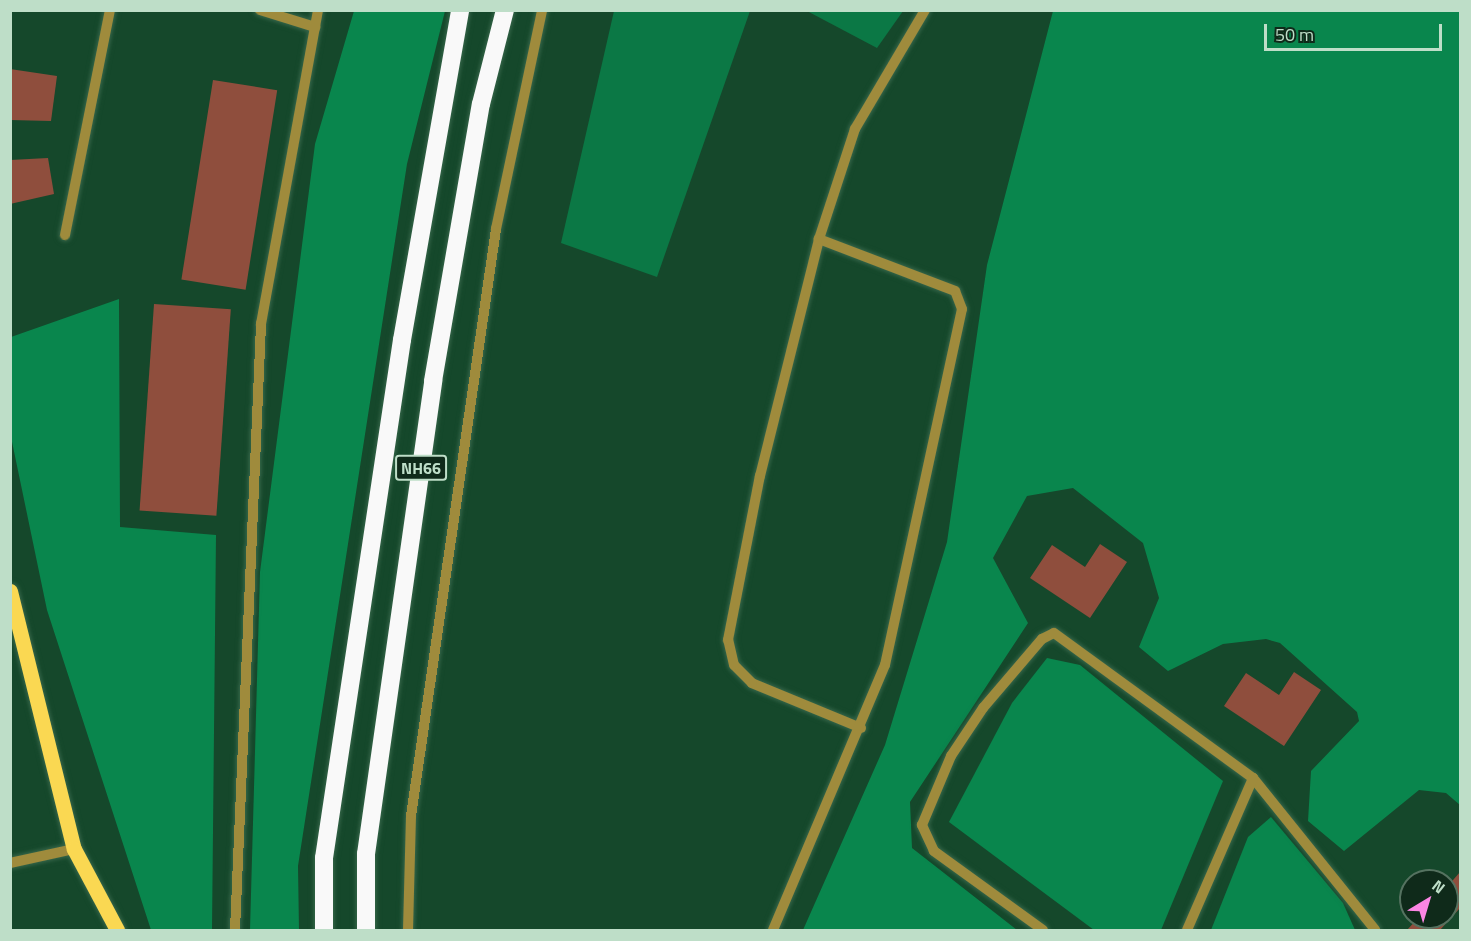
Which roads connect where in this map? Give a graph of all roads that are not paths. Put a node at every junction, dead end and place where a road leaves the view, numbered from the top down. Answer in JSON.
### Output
{"nodes":[{"id":1,"x":110,"y":10,"type":"edge"},
{"id":2,"x":260,"y":10,"type":"edge"},
{"id":3,"x":318,"y":10,"type":"edge"},
{"id":4,"x":460,"y":10,"type":"edge"},
{"id":5,"x":505,"y":10,"type":"edge"},
{"id":6,"x":542,"y":10,"type":"edge"},
{"id":7,"x":925,"y":10,"type":"edge"},
{"id":8,"x":315,"y":27,"type":"junction"},
{"id":9,"x":65,"y":235,"type":"dead end"},
{"id":10,"x":819,"y":239,"type":"junction"},
{"id":11,"x":10,"y":591,"type":"edge"},
{"id":12,"x":861,"y":728,"type":"junction"},
{"id":13,"x":1253,"y":778,"type":"junction"},
{"id":14,"x":74,"y":849,"type":"junction"},
{"id":15,"x":10,"y":863,"type":"edge"},
{"id":16,"x":117,"y":930,"type":"edge"},
{"id":17,"x":235,"y":930,"type":"edge"},
{"id":18,"x":324,"y":930,"type":"edge"},
{"id":19,"x":366,"y":930,"type":"edge"},
{"id":20,"x":408,"y":930,"type":"edge"},
{"id":21,"x":773,"y":930,"type":"edge"},
{"id":22,"x":1043,"y":930,"type":"edge"},
{"id":23,"x":1187,"y":930,"type":"edge"},
{"id":24,"x":1375,"y":930,"type":"edge"}],
"edges":[{"from":1,"to":9,"type":"street"},
{"from":2,"to":8,"type":"street"},
{"from":3,"to":8,"type":"street"},
{"from":4,"to":18,"type":"highway","number":"NH66"},
{"from":5,"to":19,"type":"highway","number":"NH66"},
{"from":6,"to":20,"type":"street"},
{"from":7,"to":10,"type":"street"},
{"from":8,"to":17,"type":"street"},
{"from":10,"to":12,"type":"street"},
{"from":10,"to":12,"type":"street"},
{"from":11,"to":14,"type":"main road"},
{"from":12,"to":21,"type":"street"},
{"from":13,"to":22,"type":"street"},
{"from":13,"to":23,"type":"street"},
{"from":13,"to":24,"type":"street"},
{"from":14,"to":15,"type":"street"},
{"from":14,"to":16,"type":"main road"}]}
